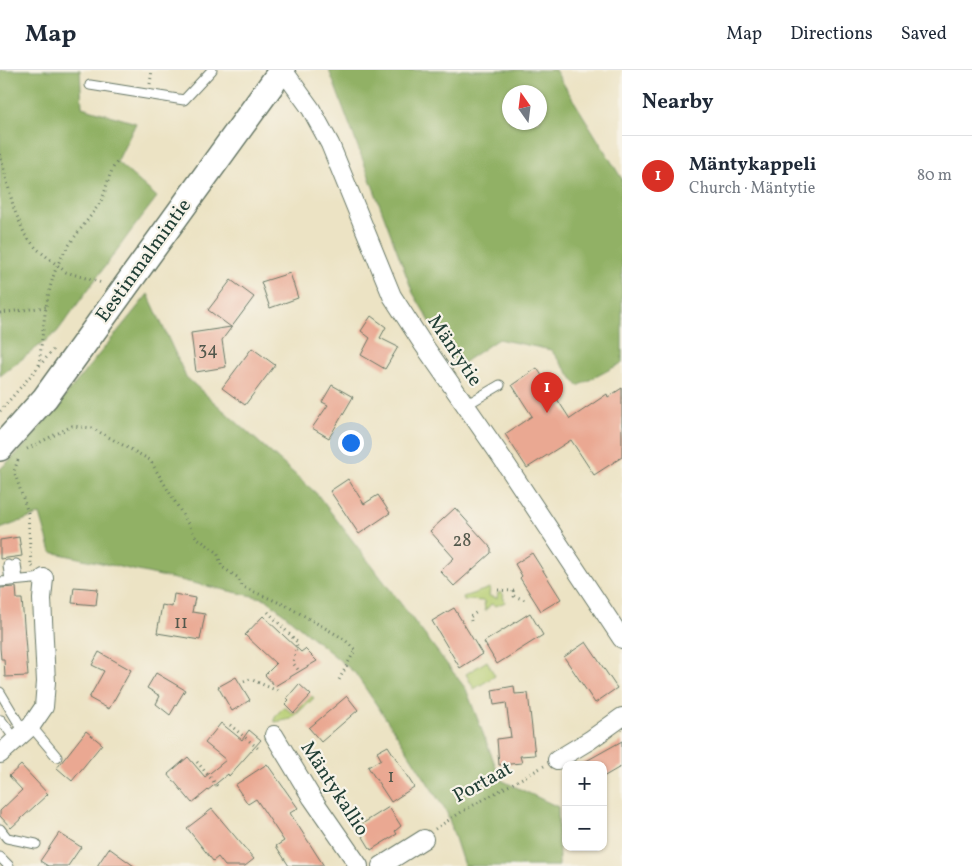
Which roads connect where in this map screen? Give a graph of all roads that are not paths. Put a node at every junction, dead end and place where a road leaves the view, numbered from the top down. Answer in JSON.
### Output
{"nodes":[{"id":1,"x":212,"y":70,"type":"edge"},
{"id":2,"x":282,"y":70,"type":"edge"},
{"id":3,"x":90,"y":85,"type":"dead end"},
{"id":4,"x":500,"y":385,"type":"dead end"},
{"id":5,"x":466,"y":406,"type":"junction"},
{"id":6,"x":9,"y":451,"type":"edge"},
{"id":7,"x":12,"y":565,"type":"dead end"},
{"id":8,"x":44,"y":578,"type":"joint"},
{"id":9,"x":9,"y":581,"type":"edge"},
{"id":10,"x":622,"y":639,"type":"edge"},
{"id":11,"x":0,"y":692,"type":"edge"},
{"id":12,"x":622,"y":717,"type":"edge"},
{"id":13,"x":1,"y":720,"type":"edge"},
{"id":14,"x":24,"y":733,"type":"junction"},
{"id":15,"x":274,"y":735,"type":"dead end"},
{"id":16,"x":0,"y":754,"type":"edge"},
{"id":17,"x":57,"y":757,"type":"dead end"},
{"id":18,"x":556,"y":760,"type":"road end"},
{"id":19,"x":0,"y":829,"type":"edge"},
{"id":20,"x":428,"y":835,"type":"road end"},
{"id":21,"x":36,"y":844,"type":"dead end"},
{"id":22,"x":0,"y":857,"type":"edge"},
{"id":23,"x":9,"y":866,"type":"edge"},
{"id":24,"x":359,"y":866,"type":"edge"},
{"id":25,"x":381,"y":866,"type":"edge"}],
"edges":[{"from":1,"to":3,"type":"lane"},
{"from":2,"to":5,"type":"street","name":"Mäntytie"},
{"from":2,"to":6,"type":"street","name":"Eestinmalmintie"},
{"from":4,"to":5,"type":"lane"},
{"from":5,"to":10,"type":"street","name":"Mäntytie"},
{"from":7,"to":9,"type":"lane"},
{"from":8,"to":9,"type":"lane"},
{"from":8,"to":14,"type":"street"},
{"from":11,"to":14,"type":"lane"},
{"from":12,"to":18,"type":"street"},
{"from":13,"to":14,"type":"lane"},
{"from":14,"to":16,"type":"street"},
{"from":14,"to":17,"type":"lane"},
{"from":15,"to":24,"type":"street","name":"Mäntykallio"},
{"from":19,"to":21,"type":"lane"},
{"from":20,"to":25,"type":"street"},
{"from":22,"to":23,"type":"lane"}]}
